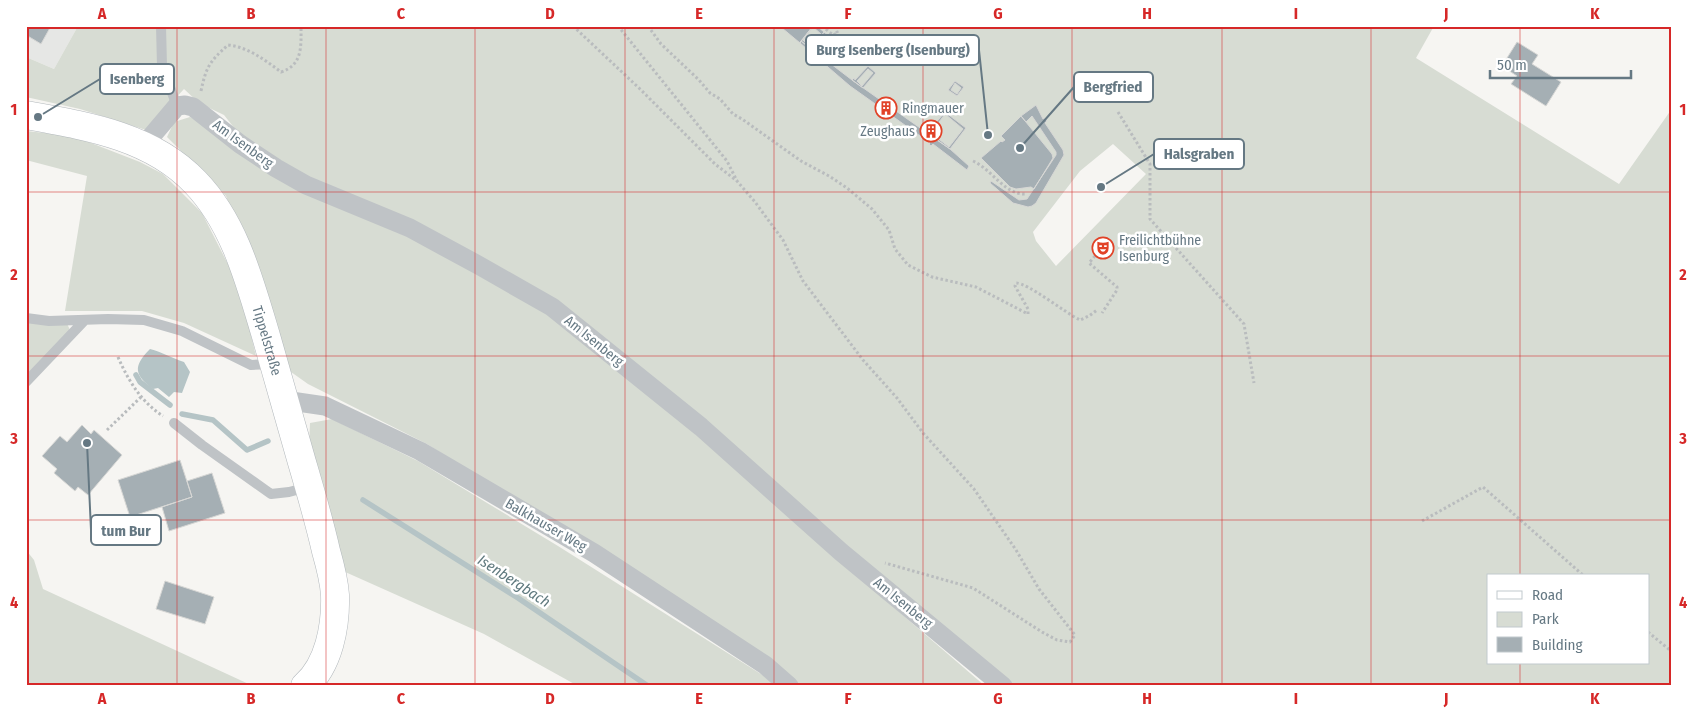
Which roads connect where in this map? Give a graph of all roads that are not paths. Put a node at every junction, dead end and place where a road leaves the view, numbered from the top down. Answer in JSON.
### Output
{"nodes":[{"id":1,"x":161,"y":26,"type":"edge"},
{"id":2,"x":185,"y":106,"type":"junction"},
{"id":3,"x":26,"y":115,"type":"edge"},
{"id":4,"x":144,"y":145,"type":"junction"},
{"id":5,"x":26,"y":318,"type":"edge"},
{"id":6,"x":84,"y":321,"type":"junction"},
{"id":7,"x":274,"y":364,"type":"junction"},
{"id":8,"x":26,"y":382,"type":"edge"},
{"id":9,"x":284,"y":400,"type":"junction"},
{"id":10,"x":174,"y":423,"type":"road end"},
{"id":11,"x":309,"y":486,"type":"junction"},
{"id":12,"x":305,"y":686,"type":"edge"},
{"id":13,"x":789,"y":686,"type":"edge"},
{"id":14,"x":1003,"y":686,"type":"edge"}],
"edges":[{"from":1,"to":2,"type":"lane"},
{"from":2,"to":4,"type":"street"},
{"from":2,"to":14,"type":"street","name":"Am Isenberg"},
{"from":3,"to":4,"type":"street","name":"Tippelstraße"},
{"from":4,"to":7,"type":"street","name":"Tippelstraße"},
{"from":5,"to":6,"type":"lane"},
{"from":6,"to":7,"type":"lane"},
{"from":6,"to":8,"type":"lane"},
{"from":7,"to":9,"type":"street","name":"Tippelstraße"},
{"from":9,"to":11,"type":"street","name":"Tippelstraße"},
{"from":9,"to":13,"type":"street","name":"Balkhauser Weg"},
{"from":10,"to":11,"type":"lane"},
{"from":11,"to":12,"type":"street","name":"Tippelstraße"}]}
